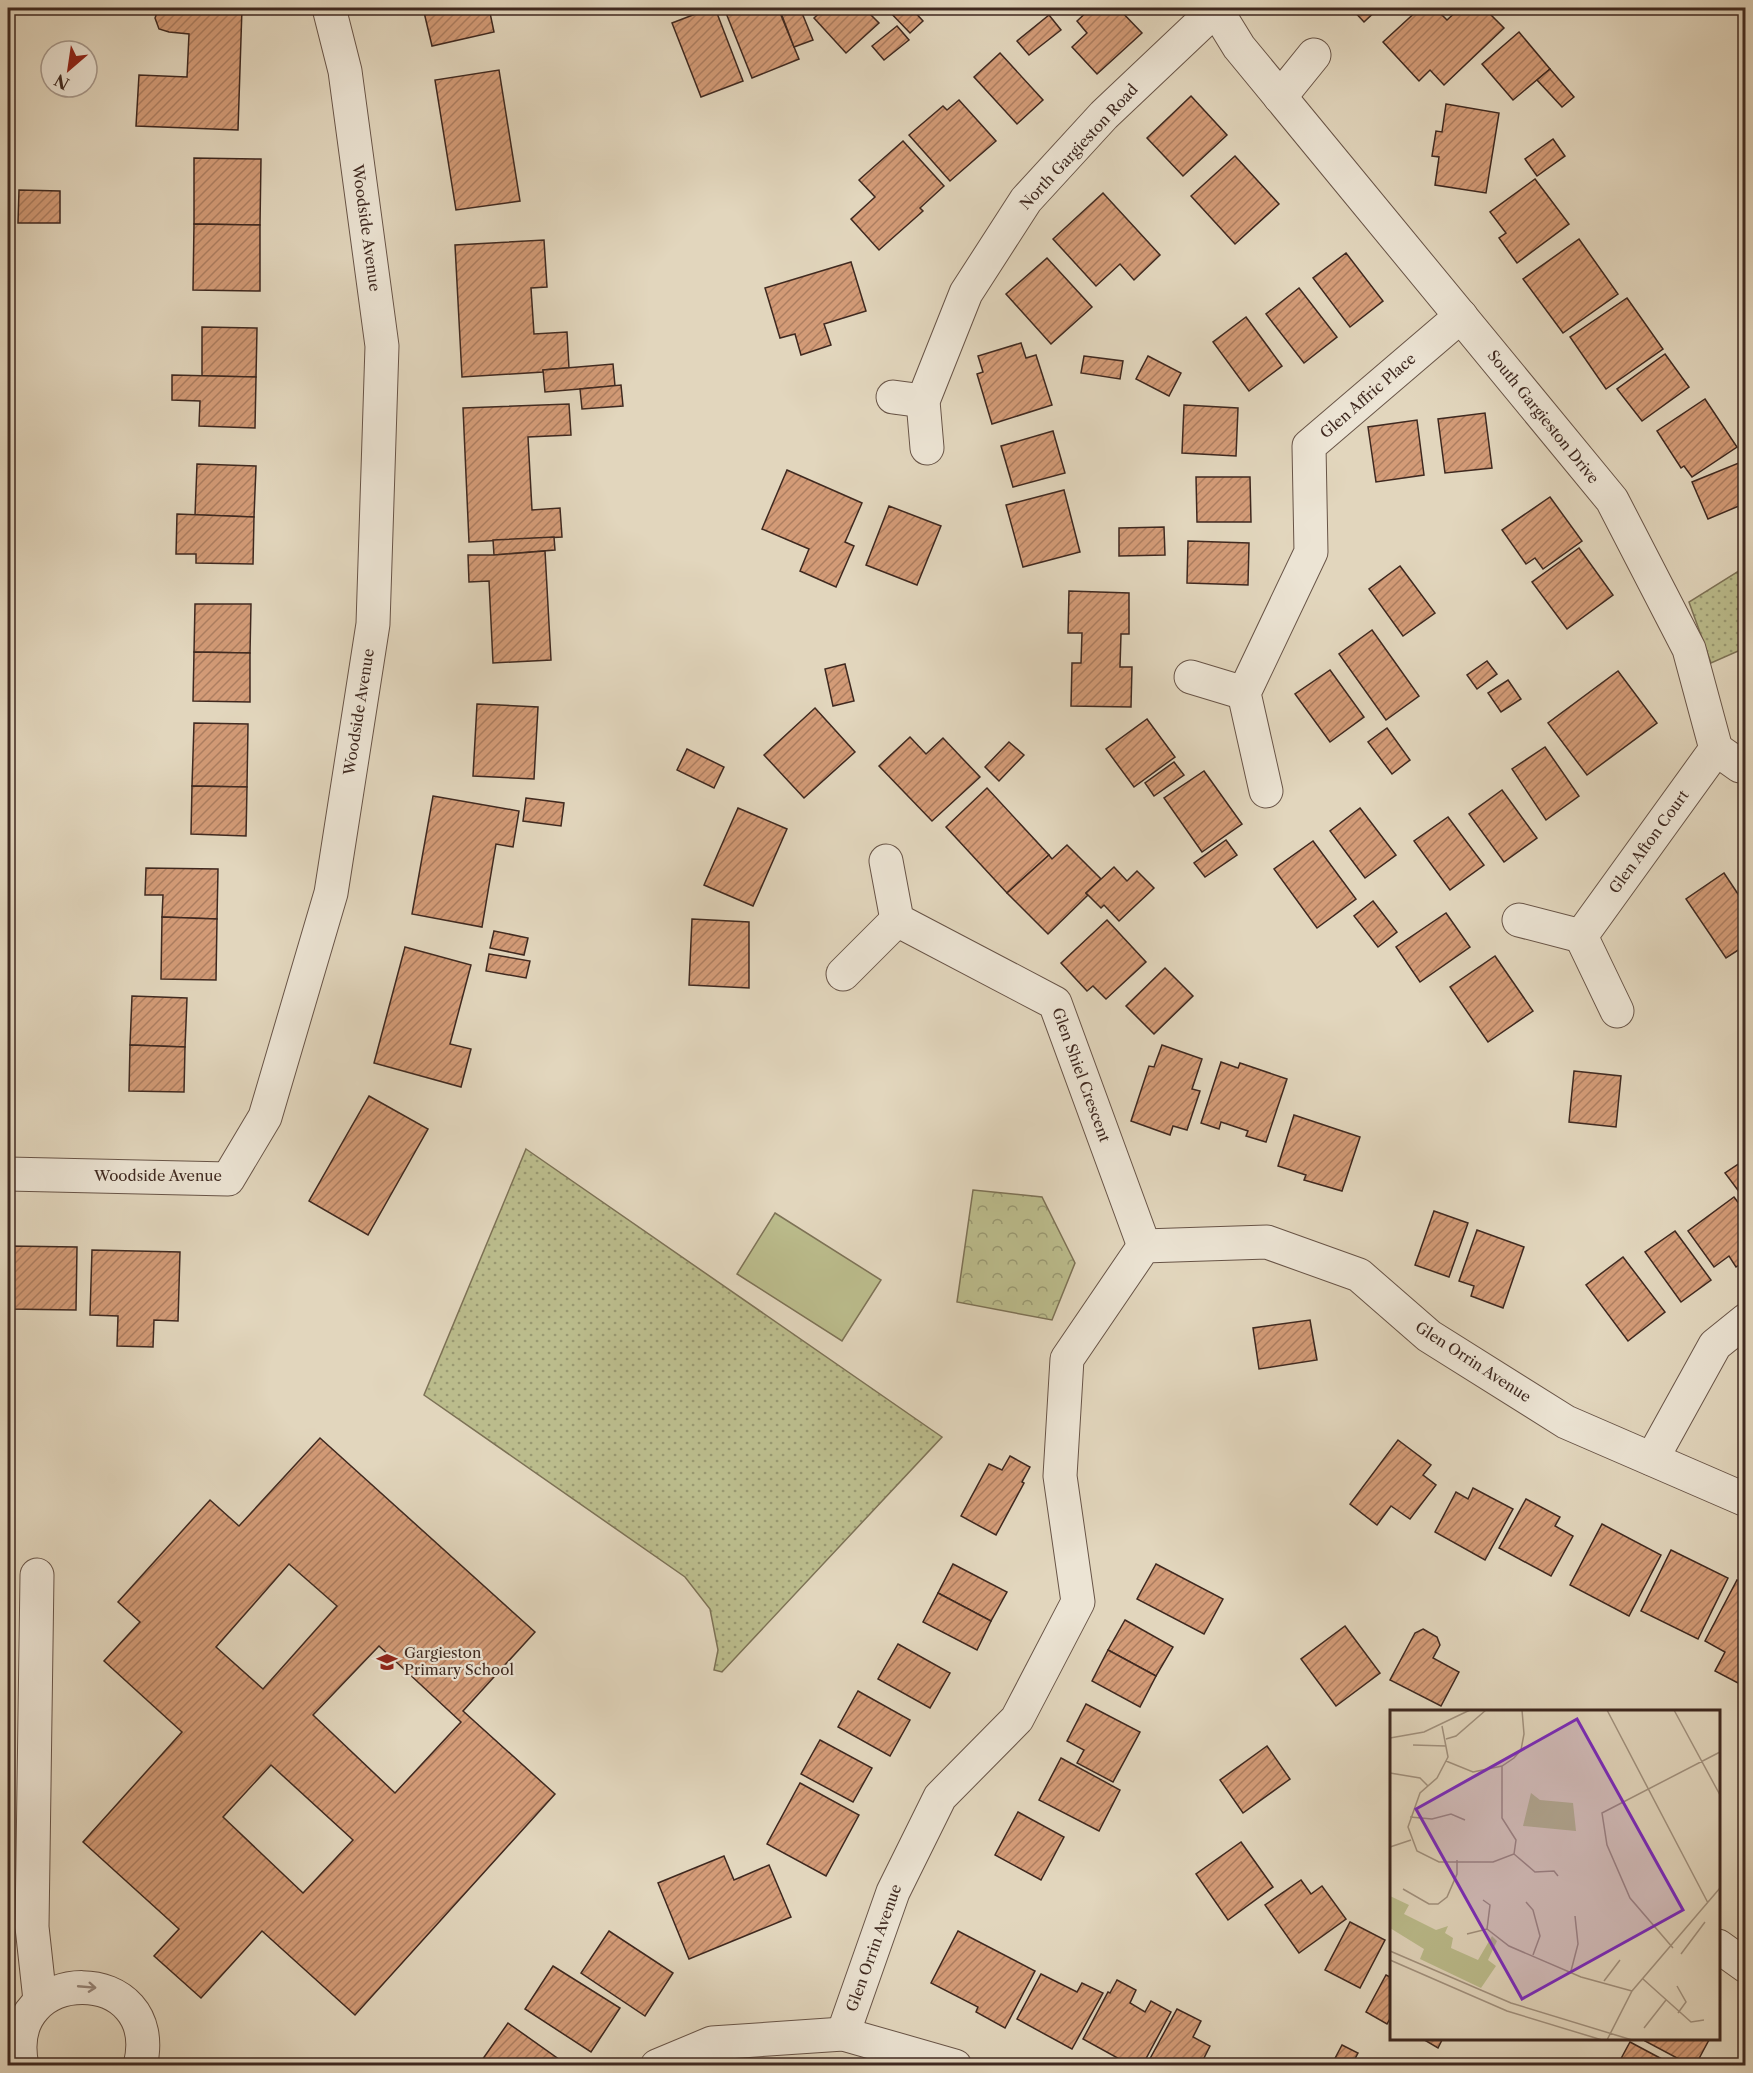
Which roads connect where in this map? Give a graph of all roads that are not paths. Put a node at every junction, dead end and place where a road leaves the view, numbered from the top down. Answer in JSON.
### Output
{"nodes":[{"id":1,"x":329,"y":8,"type":"edge"},
{"id":2,"x":1215,"y":8,"type":"edge"},
{"id":3,"x":1314,"y":55,"type":"dead end"},
{"id":4,"x":1280,"y":97,"type":"junction"},
{"id":5,"x":1461,"y":316,"type":"junction"},
{"id":6,"x":927,"y":448,"type":"dead end"},
{"id":7,"x":1191,"y":677,"type":"dead end"},
{"id":8,"x":1244,"y":693,"type":"junction"},
{"id":9,"x":1716,"y":749,"type":"junction"},
{"id":10,"x":1746,"y":767,"type":"edge"},
{"id":11,"x":1266,"y":791,"type":"dead end"},
{"id":12,"x":886,"y":861,"type":"dead end"},
{"id":13,"x":897,"y":920,"type":"junction"},
{"id":14,"x":1519,"y":920,"type":"dead end"},
{"id":15,"x":1581,"y":936,"type":"junction"},
{"id":16,"x":843,"y":974,"type":"dead end"},
{"id":17,"x":1617,"y":1011,"type":"dead end"},
{"id":18,"x":8,"y":1174,"type":"edge"},
{"id":19,"x":1144,"y":1246,"type":"junction"},
{"id":20,"x":1746,"y":1320,"type":"edge"},
{"id":21,"x":1652,"y":1459,"type":"junction"},
{"id":22,"x":1746,"y":1500,"type":"edge"},
{"id":23,"x":37,"y":1575,"type":"dead end"},
{"id":24,"x":1720,"y":1947,"type":"edge"},
{"id":25,"x":1746,"y":1966,"type":"edge"},
{"id":26,"x":40,"y":2000,"type":"junction"},
{"id":27,"x":843,"y":2034,"type":"junction"},
{"id":28,"x":22,"y":2066,"type":"edge"},
{"id":29,"x":140,"y":2066,"type":"edge"},
{"id":30,"x":657,"y":2066,"type":"edge"},
{"id":31,"x":955,"y":2066,"type":"edge"}],
"edges":[{"from":1,"to":18,"type":"street","name":"Woodside Avenue"},
{"from":2,"to":4,"type":"street","name":"South Gargieston Drive"},
{"from":2,"to":6,"type":"street","name":"North Gargieston Road"},
{"from":3,"to":4,"type":"street"},
{"from":4,"to":5,"type":"street","name":"South Gargieston Drive"},
{"from":5,"to":8,"type":"street","name":"Glen Affric Place"},
{"from":5,"to":9,"type":"street","name":"South Gargieston Drive"},
{"from":7,"to":8,"type":"street"},
{"from":8,"to":11,"type":"street"},
{"from":9,"to":10,"type":"street"},
{"from":9,"to":15,"type":"street","name":"Glen Afton Court"},
{"from":12,"to":13,"type":"street"},
{"from":13,"to":16,"type":"street"},
{"from":13,"to":19,"type":"street","name":"Glen Shiel Crescent"},
{"from":14,"to":15,"type":"street"},
{"from":15,"to":17,"type":"street"},
{"from":19,"to":21,"type":"street","name":"Glen Orrin Avenue"},
{"from":19,"to":27,"type":"street","name":"Glen Orrin Avenue"},
{"from":20,"to":21,"type":"street"},
{"from":21,"to":22,"type":"street","name":"Glen Orrin Avenue"},
{"from":23,"to":26,"type":"street"},
{"from":24,"to":25,"type":"street"},
{"from":26,"to":28,"type":"street"},
{"from":26,"to":29,"type":"street","one_way":true},
{"from":27,"to":30,"type":"street"},
{"from":27,"to":31,"type":"street"}]}
